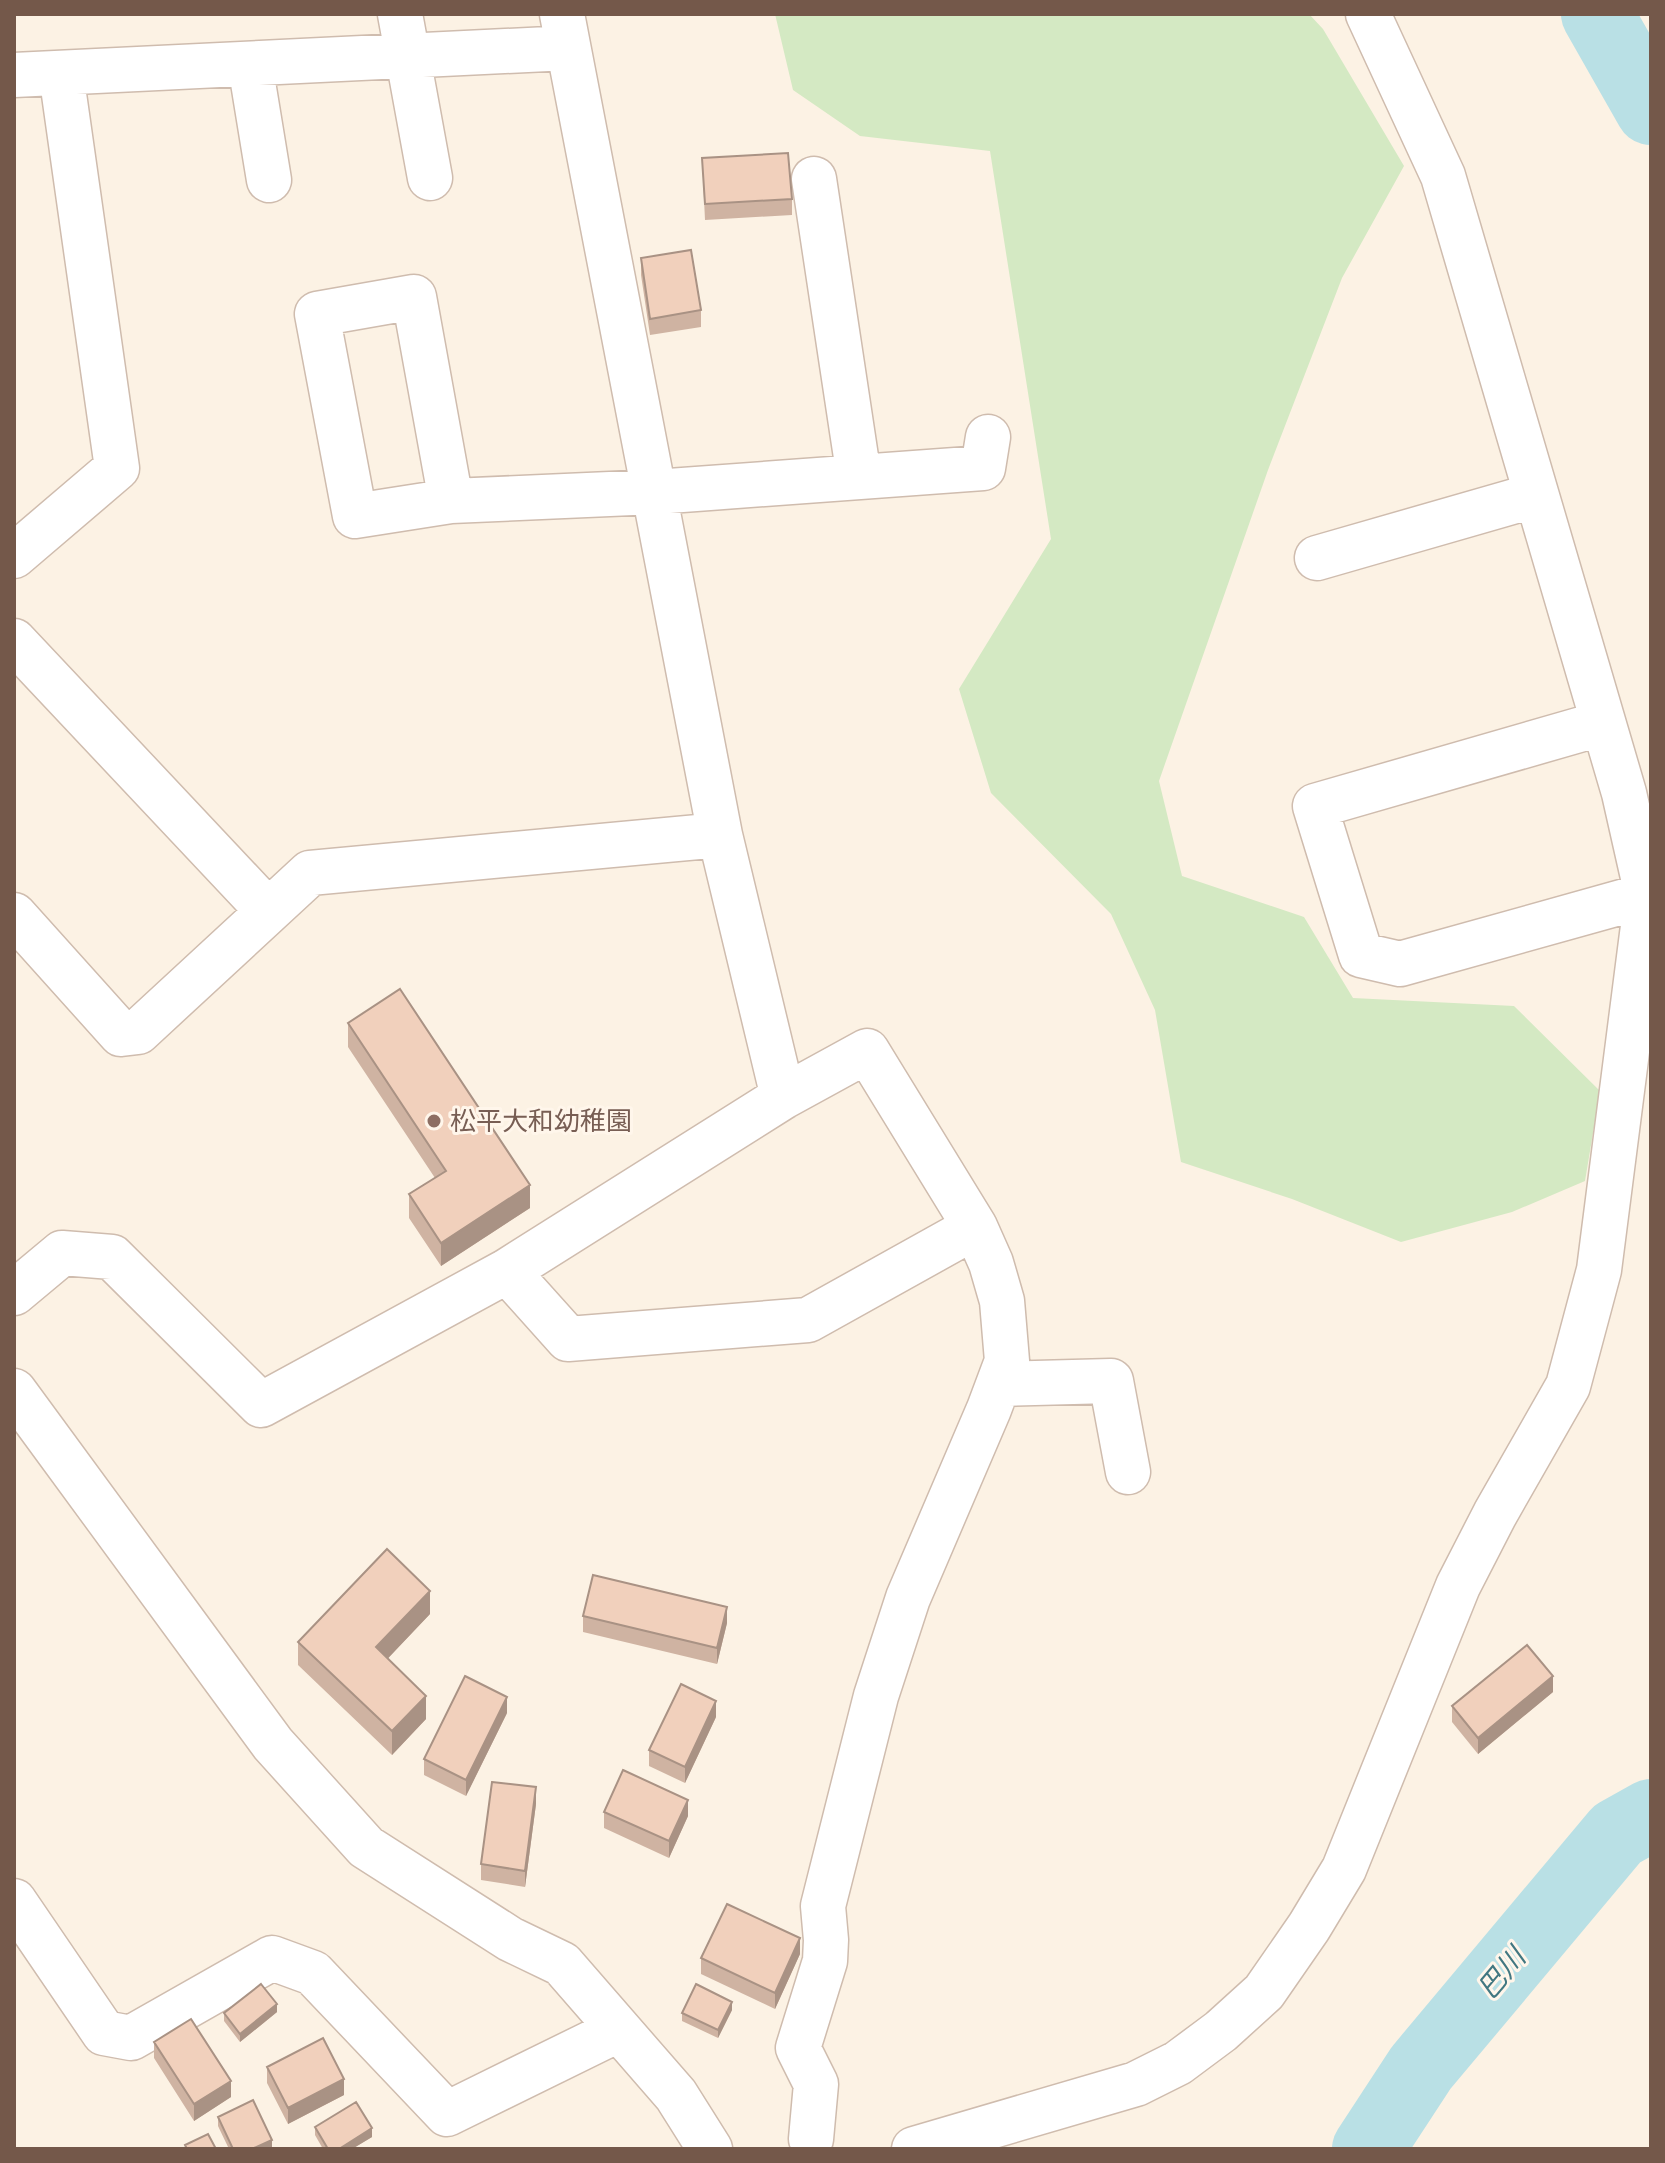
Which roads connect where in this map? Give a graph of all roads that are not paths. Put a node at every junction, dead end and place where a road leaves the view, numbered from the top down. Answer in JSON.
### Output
{"nodes":[{"id":1,"x":1368,"y":14,"type":"edge"},
{"id":2,"x":565,"y":31,"type":"edge"},
{"id":3,"x":404,"y":35,"type":"edge"},
{"id":4,"x":250,"y":64,"type":"junction"},
{"id":5,"x":61,"y":73,"type":"junction"},
{"id":6,"x":14,"y":75,"type":"edge"},
{"id":7,"x":430,"y":178,"type":"dead end"},
{"id":8,"x":814,"y":179,"type":"dead end"},
{"id":9,"x":269,"y":180,"type":"dead end"},
{"id":10,"x":988,"y":437,"type":"dead end"},
{"id":11,"x":859,"y":477,"type":"junction"},
{"id":12,"x":655,"y":492,"type":"junction"},
{"id":13,"x":1536,"y":495,"type":"junction"},
{"id":14,"x":451,"y":501,"type":"junction"},
{"id":15,"x":14,"y":556,"type":"edge"},
{"id":16,"x":1317,"y":558,"type":"dead end"},
{"id":17,"x":14,"y":641,"type":"edge"},
{"id":18,"x":1603,"y":723,"type":"junction"},
{"id":19,"x":720,"y":835,"type":"junction"},
{"id":20,"x":1647,"y":895,"type":"junction"},
{"id":21,"x":268,"y":911,"type":"junction"},
{"id":22,"x":14,"y":915,"type":"edge"},
{"id":23,"x":783,"y":1097,"type":"junction"},
{"id":24,"x":975,"y":1227,"type":"junction"},
{"id":25,"x":507,"y":1271,"type":"junction"},
{"id":26,"x":14,"y":1293,"type":"edge"},
{"id":27,"x":999,"y":1384,"type":"junction"},
{"id":28,"x":14,"y":1391,"type":"edge"},
{"id":29,"x":1128,"y":1472,"type":"dead end"},
{"id":30,"x":14,"y":1901,"type":"edge"},
{"id":31,"x":618,"y":2030,"type":"junction"},
{"id":32,"x":811,"y":2139,"type":"dead end"},
{"id":33,"x":710,"y":2149,"type":"edge"},
{"id":34,"x":914,"y":2149,"type":"edge"}],
"edges":[{"from":1,"to":13,"type":"street"},
{"from":2,"to":3,"type":"street"},
{"from":2,"to":12,"type":"street"},
{"from":3,"to":4,"type":"street"},
{"from":3,"to":7,"type":"street"},
{"from":4,"to":5,"type":"street"},
{"from":4,"to":9,"type":"street"},
{"from":5,"to":6,"type":"street"},
{"from":5,"to":15,"type":"street"},
{"from":8,"to":11,"type":"street"},
{"from":10,"to":11,"type":"street"},
{"from":11,"to":12,"type":"street"},
{"from":12,"to":14,"type":"street"},
{"from":12,"to":19,"type":"street"},
{"from":13,"to":16,"type":"street"},
{"from":13,"to":18,"type":"street"},
{"from":14,"to":14,"type":"street"},
{"from":17,"to":21,"type":"street"},
{"from":18,"to":20,"type":"street"},
{"from":18,"to":20,"type":"street"},
{"from":19,"to":21,"type":"street"},
{"from":19,"to":23,"type":"street"},
{"from":20,"to":34,"type":"street"},
{"from":21,"to":22,"type":"street"},
{"from":23,"to":24,"type":"street"},
{"from":23,"to":25,"type":"street"},
{"from":24,"to":25,"type":"street"},
{"from":24,"to":27,"type":"street"},
{"from":25,"to":26,"type":"street"},
{"from":27,"to":29,"type":"street"},
{"from":27,"to":32,"type":"street"},
{"from":28,"to":31,"type":"street"},
{"from":30,"to":31,"type":"street"},
{"from":31,"to":33,"type":"street"}]}
